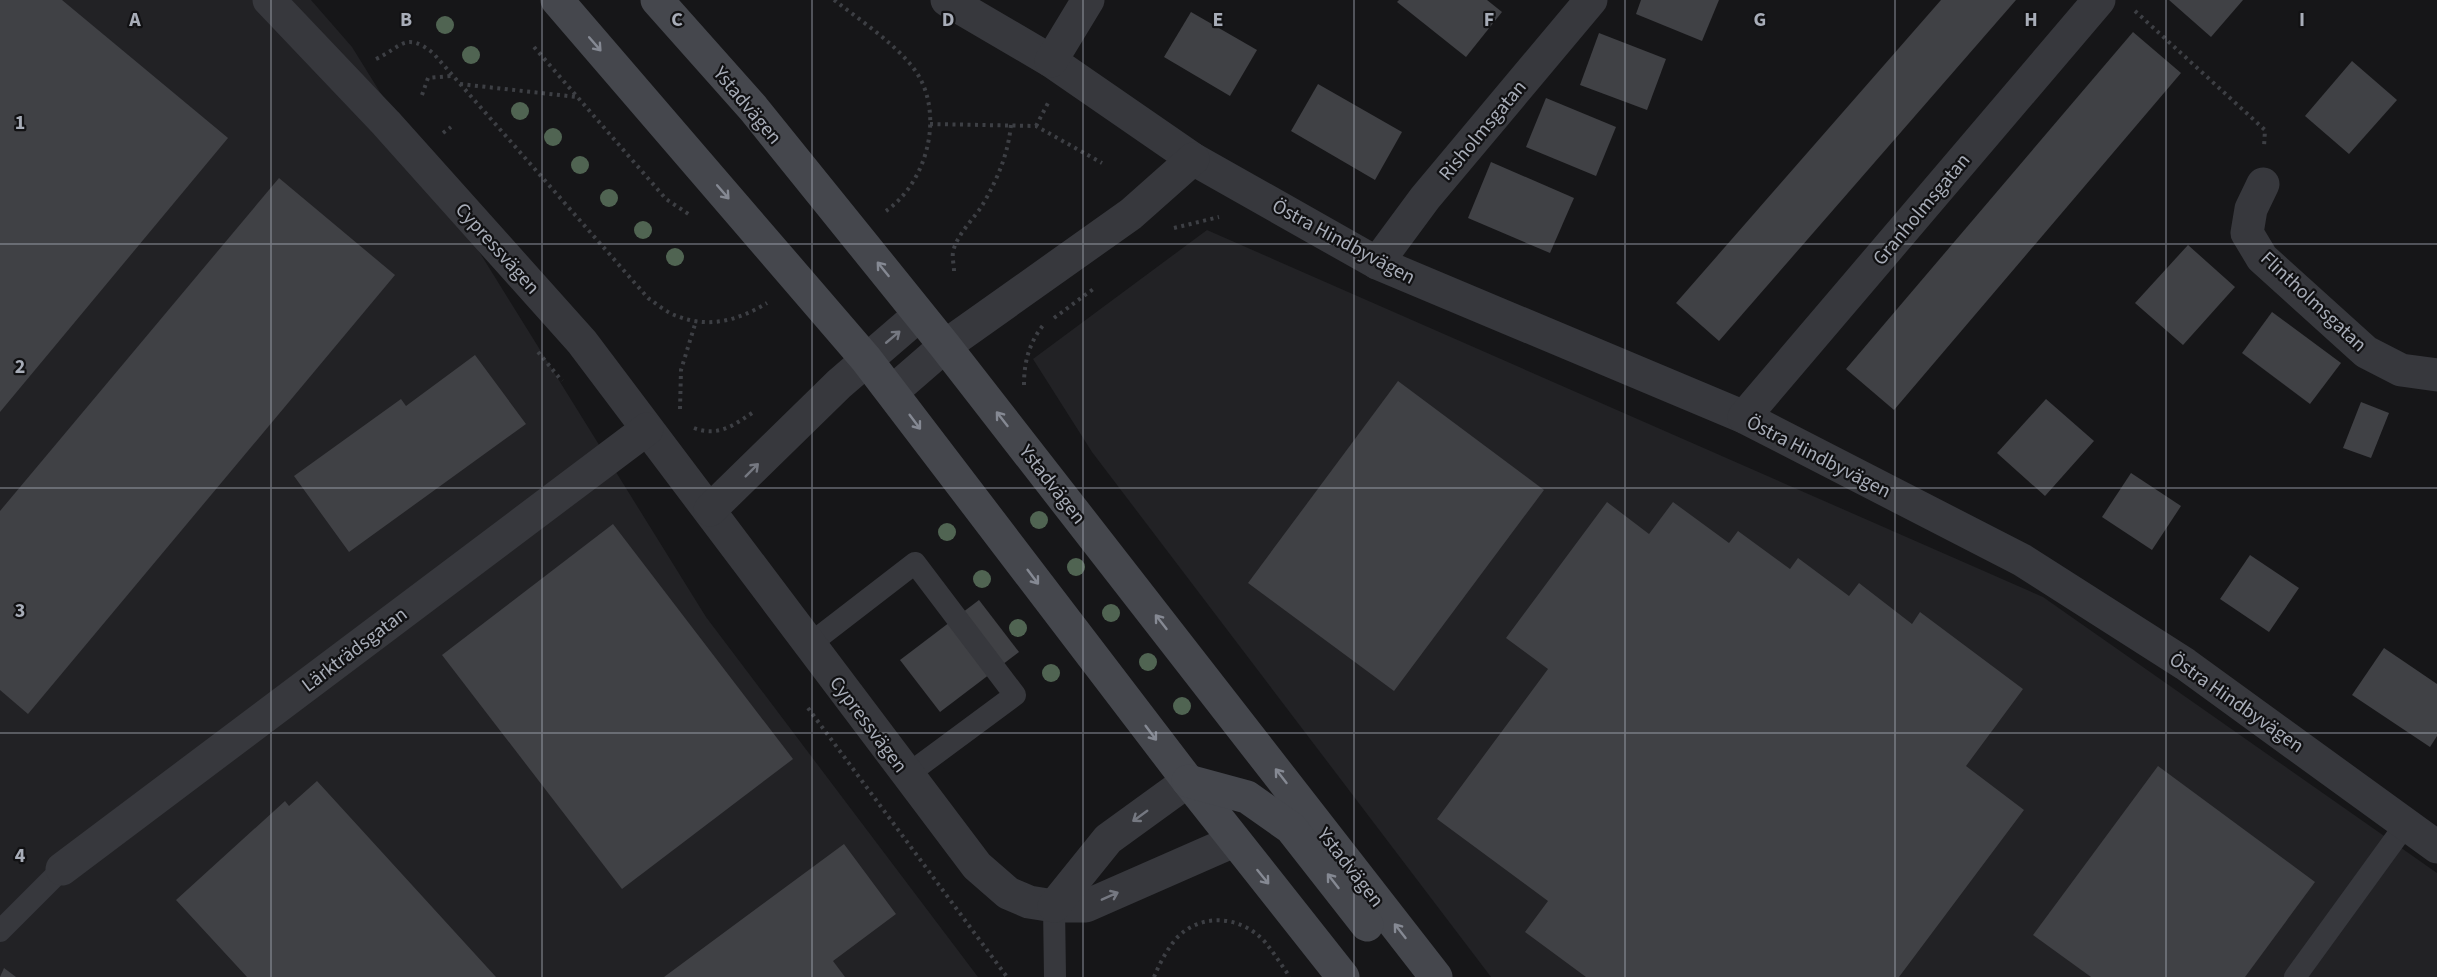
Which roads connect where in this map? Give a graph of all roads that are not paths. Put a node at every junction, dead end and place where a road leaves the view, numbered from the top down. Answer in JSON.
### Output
{"nodes":[{"id":1,"x":269,"y":0,"type":"edge"},
{"id":2,"x":557,"y":0,"type":"edge"},
{"id":3,"x":657,"y":0,"type":"edge"},
{"id":4,"x":947,"y":0,"type":"edge"},
{"id":5,"x":1088,"y":0,"type":"edge"},
{"id":6,"x":1591,"y":0,"type":"edge"},
{"id":7,"x":2099,"y":0,"type":"edge"},
{"id":8,"x":1051,"y":61,"type":"junction"},
{"id":9,"x":1193,"y":159,"type":"junction"},
{"id":10,"x":2264,"y":184,"type":"road end"},
{"id":11,"x":1377,"y":263,"type":"junction"},
{"id":12,"x":920,"y":315,"type":"junction"},
{"id":13,"x":945,"y":346,"type":"junction"},
{"id":14,"x":866,"y":359,"type":"junction"},
{"id":15,"x":2437,"y":375,"type":"edge"},
{"id":16,"x":892,"y":392,"type":"junction"},
{"id":17,"x":1744,"y":417,"type":"junction"},
{"id":18,"x":647,"y":429,"type":"junction"},
{"id":19,"x":710,"y":510,"type":"junction"},
{"id":20,"x":810,"y":644,"type":"junction"},
{"id":21,"x":907,"y":775,"type":"junction"},
{"id":22,"x":1188,"y":781,"type":"junction"},
{"id":23,"x":2406,"y":824,"type":"junction"},
{"id":24,"x":1234,"y":841,"type":"junction"},
{"id":25,"x":2437,"y":847,"type":"edge"},
{"id":26,"x":62,"y":869,"type":"joint"},
{"id":27,"x":1054,"y":906,"type":"junction"},
{"id":28,"x":0,"y":931,"type":"edge"},
{"id":29,"x":1055,"y":977,"type":"edge"},
{"id":30,"x":1343,"y":977,"type":"edge"},
{"id":31,"x":1407,"y":977,"type":"edge"},
{"id":32,"x":1436,"y":977,"type":"edge"},
{"id":33,"x":2295,"y":977,"type":"edge"}],
"edges":[{"from":1,"to":18,"type":"street","name":"Cypressvägen"},
{"from":2,"to":14,"type":"main road","one_way":true},
{"from":12,"to":3,"type":"main road","name":"Ystadvägen","one_way":true},
{"from":4,"to":8,"type":"street","name":"Östra Hindbyvägen"},
{"from":5,"to":8,"type":"street"},
{"from":6,"to":11,"type":"street","name":"Risholmsgatan"},
{"from":7,"to":17,"type":"street","name":"Granholmsgatan"},
{"from":8,"to":9,"type":"street","name":"Östra Hindbyvägen"},
{"from":9,"to":11,"type":"street","name":"Östra Hindbyvägen"},
{"from":9,"to":13,"type":"street"},
{"from":10,"to":15,"type":"street","name":"Flintholmsgatan"},
{"from":11,"to":17,"type":"street","name":"Östra Hindbyvägen"},
{"from":12,"to":13,"type":"main road","name":"Ystadvägen"},
{"from":14,"to":12,"type":"street","one_way":true},
{"from":13,"to":16,"type":"street"},
{"from":32,"to":13,"type":"main road","name":"Ystadvägen","one_way":true},
{"from":14,"to":16,"type":"main road"},
{"from":19,"to":14,"type":"street","one_way":true},
{"from":16,"to":22,"type":"main road","one_way":true},
{"from":17,"to":23,"type":"street","name":"Östra Hindbyvägen"},
{"from":18,"to":19,"type":"street","name":"Cypressvägen"},
{"from":18,"to":26,"type":"street","name":"Lärkträdsgatan"},
{"from":19,"to":20,"type":"street","name":"Cypressvägen"},
{"from":20,"to":21,"type":"street","name":"Cypressvägen"},
{"from":20,"to":21,"type":"lane"},
{"from":21,"to":27,"type":"street","name":"Cypressvägen"},
{"from":22,"to":24,"type":"main road"},
{"from":22,"to":27,"type":"street","one_way":true},
{"from":31,"to":22,"type":"main road","name":"Ystadvägen","one_way":true},
{"from":23,"to":25,"type":"street","name":"Östra Hindbyvägen"},
{"from":23,"to":33,"type":"lane"},
{"from":27,"to":24,"type":"street","name":"Cypressvägen","one_way":true},
{"from":24,"to":30,"type":"main road","one_way":true},
{"from":26,"to":28,"type":"lane"},
{"from":27,"to":29,"type":"lane"}]}
